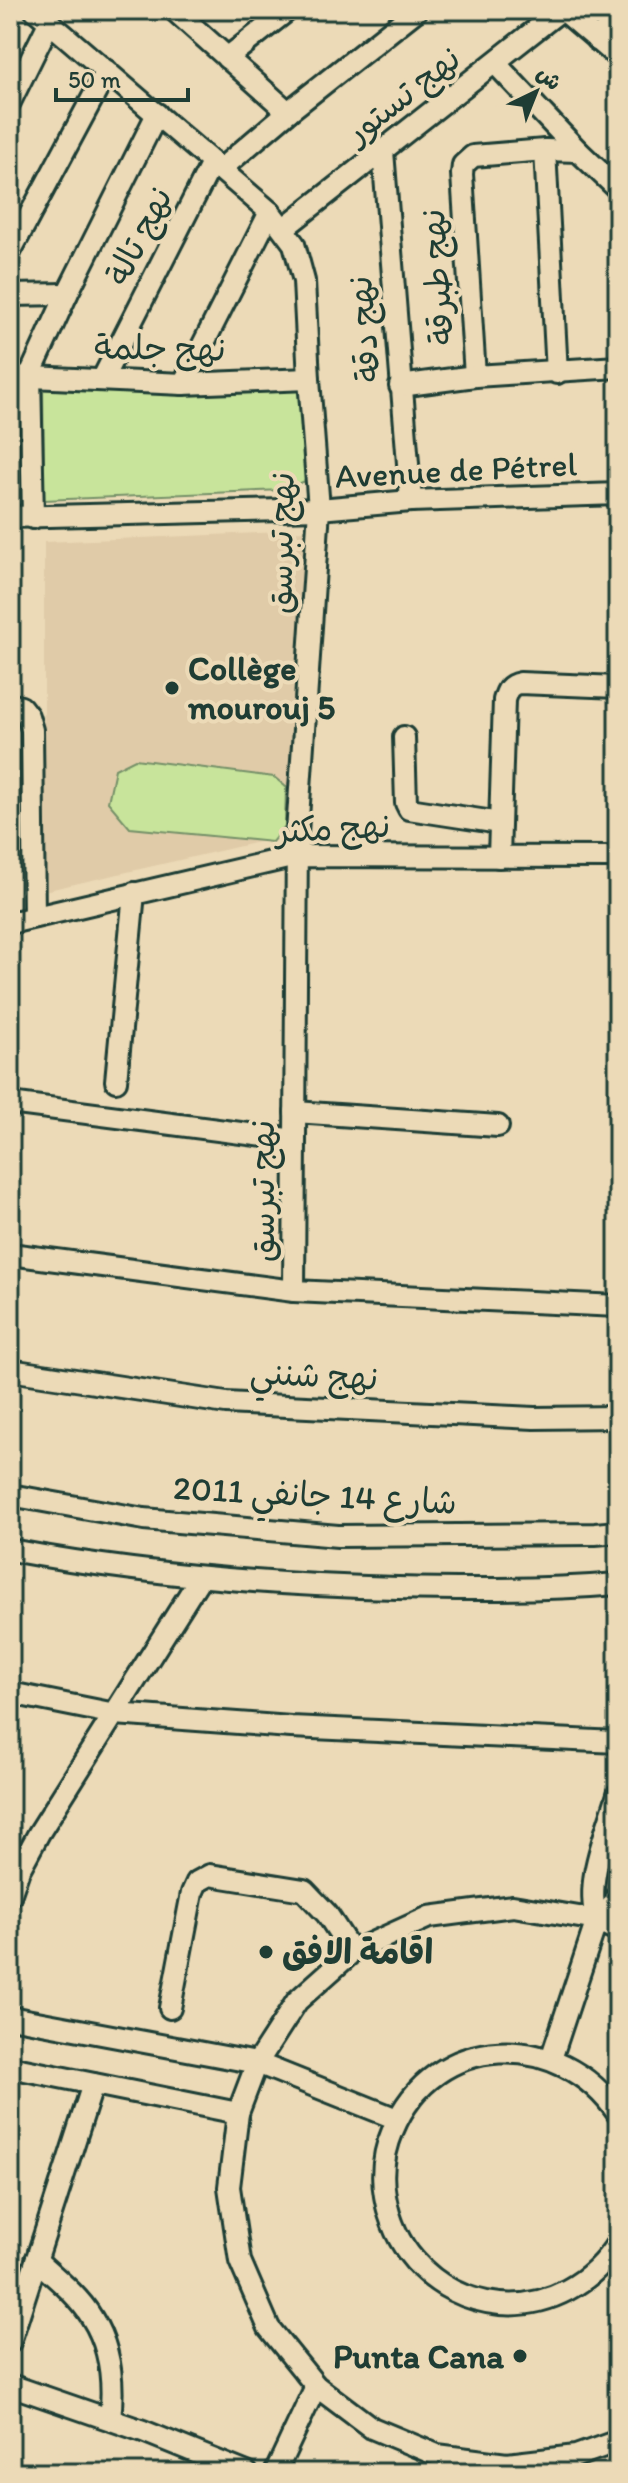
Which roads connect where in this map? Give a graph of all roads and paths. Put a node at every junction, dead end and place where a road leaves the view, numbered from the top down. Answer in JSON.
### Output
{"nodes":[{"id":1,"x":174,"y":10,"type":"edge"},
{"id":2,"x":288,"y":10,"type":"edge"},
{"id":3,"x":417,"y":10,"type":"edge"},
{"id":4,"x":562,"y":10,"type":"edge"},
{"id":5,"x":618,"y":14,"type":"edge"},
{"id":6,"x":42,"y":17,"type":"edge"},
{"id":7,"x":597,"y":40,"type":"junction"},
{"id":8,"x":618,"y":57,"type":"edge"},
{"id":9,"x":227,"y":58,"type":"junction"},
{"id":10,"x":495,"y":63,"type":"junction"},
{"id":11,"x":107,"y":71,"type":"junction"},
{"id":12,"x":10,"y":102,"type":"edge"},
{"id":13,"x":288,"y":112,"type":"junction"},
{"id":14,"x":157,"y":114,"type":"junction"},
{"id":15,"x":545,"y":150,"type":"junction"},
{"id":16,"x":383,"y":151,"type":"junction"},
{"id":17,"x":578,"y":151,"type":"junction"},
{"id":18,"x":216,"y":166,"type":"junction"},
{"id":19,"x":618,"y":189,"type":"edge"},
{"id":20,"x":270,"y":212,"type":"junction"},
{"id":21,"x":284,"y":228,"type":"junction"},
{"id":22,"x":10,"y":252,"type":"edge"},
{"id":23,"x":67,"y":294,"type":"junction"},
{"id":24,"x":10,"y":295,"type":"edge"},
{"id":25,"x":618,"y":367,"type":"edge"},
{"id":26,"x":557,"y":373,"type":"junction"},
{"id":27,"x":20,"y":376,"type":"edge"},
{"id":28,"x":475,"y":376,"type":"junction"},
{"id":29,"x":309,"y":379,"type":"junction"},
{"id":30,"x":102,"y":380,"type":"junction"},
{"id":31,"x":183,"y":384,"type":"junction"},
{"id":32,"x":400,"y":386,"type":"junction"},
{"id":33,"x":618,"y":494,"type":"edge"},
{"id":34,"x":411,"y":501,"type":"junction"},
{"id":35,"x":319,"y":509,"type":"junction"},
{"id":36,"x":10,"y":517,"type":"edge"},
{"id":37,"x":33,"y":518,"type":"junction"},
{"id":38,"x":618,"y":687,"type":"edge"},
{"id":39,"x":10,"y":704,"type":"edge"},
{"id":40,"x":404,"y":737,"type":"dead end"},
{"id":41,"x":500,"y":823,"type":"junction"},
{"id":42,"x":296,"y":856,"type":"junction"},
{"id":43,"x":499,"y":857,"type":"junction"},
{"id":44,"x":618,"y":857,"type":"edge"},
{"id":45,"x":134,"y":893,"type":"junction"},
{"id":46,"x":34,"y":917,"type":"junction"},
{"id":47,"x":10,"y":923,"type":"edge"},
{"id":48,"x":116,"y":1081,"type":"dead end"},
{"id":49,"x":10,"y":1103,"type":"edge"},
{"id":50,"x":295,"y":1112,"type":"junction"},
{"id":51,"x":498,"y":1126,"type":"dead end"},
{"id":52,"x":295,"y":1140,"type":"junction"},
{"id":53,"x":10,"y":1254,"type":"edge"},
{"id":54,"x":294,"y":1291,"type":"junction"},
{"id":55,"x":618,"y":1306,"type":"edge"},
{"id":56,"x":10,"y":1370,"type":"edge"},
{"id":57,"x":618,"y":1417,"type":"edge"},
{"id":58,"x":10,"y":1495,"type":"edge"},
{"id":59,"x":618,"y":1532,"type":"edge"},
{"id":60,"x":10,"y":1550,"type":"edge"},
{"id":61,"x":200,"y":1578,"type":"junction"},
{"id":62,"x":618,"y":1584,"type":"edge"},
{"id":63,"x":10,"y":1693,"type":"edge"},
{"id":64,"x":115,"y":1714,"type":"junction"},
{"id":65,"x":618,"y":1742,"type":"edge"},
{"id":66,"x":618,"y":1794,"type":"edge"},
{"id":67,"x":618,"y":1895,"type":"edge"},
{"id":68,"x":10,"y":1896,"type":"edge"},
{"id":69,"x":597,"y":1920,"type":"junction"},
{"id":70,"x":618,"y":1931,"type":"edge"},
{"id":71,"x":352,"y":1952,"type":"junction"},
{"id":72,"x":170,"y":2008,"type":"dead end"},
{"id":73,"x":10,"y":2017,"type":"edge"},
{"id":74,"x":551,"y":2059,"type":"junction"},
{"id":75,"x":257,"y":2063,"type":"junction"},
{"id":76,"x":10,"y":2067,"type":"edge"},
{"id":77,"x":93,"y":2084,"type":"junction"},
{"id":78,"x":238,"y":2113,"type":"junction"},
{"id":79,"x":618,"y":2114,"type":"edge"},
{"id":80,"x":397,"y":2119,"type":"junction"},
{"id":81,"x":618,"y":2242,"type":"edge"},
{"id":82,"x":36,"y":2260,"type":"junction"},
{"id":83,"x":10,"y":2342,"type":"edge"},
{"id":84,"x":10,"y":2385,"type":"edge"},
{"id":85,"x":316,"y":2386,"type":"junction"},
{"id":86,"x":110,"y":2419,"type":"junction"},
{"id":87,"x":618,"y":2441,"type":"edge"},
{"id":88,"x":572,"y":2465,"type":"edge"},
{"id":89,"x":247,"y":2473,"type":"edge"},
{"id":90,"x":275,"y":2473,"type":"edge"}],
"edges":[{"from":1,"to":9,"type":"street"},
{"from":2,"to":9,"type":"street"},
{"from":3,"to":13,"type":"street"},
{"from":4,"to":7,"type":"street"},
{"from":4,"to":10,"type":"street","name":"نهج تستور"},
{"from":5,"to":7,"type":"street"},
{"from":6,"to":11,"type":"street","name":"نهج تبرسق"},
{"from":6,"to":12,"type":"street"},
{"from":7,"to":8,"type":"street"},
{"from":9,"to":13,"type":"street"},
{"from":10,"to":16,"type":"street","name":"نهج تستور"},
{"from":10,"to":17,"type":"street"},
{"from":11,"to":14,"type":"street","name":"نهج تبرسق"},
{"from":11,"to":22,"type":"street"},
{"from":13,"to":18,"type":"street"},
{"from":14,"to":18,"type":"street","name":"نهج تبرسق"},
{"from":14,"to":23,"type":"street"},
{"from":15,"to":17,"type":"street"},
{"from":15,"to":26,"type":"street"},
{"from":15,"to":28,"type":"street","name":"نهج طبرقة"},
{"from":16,"to":21,"type":"street","name":"نهج تستور"},
{"from":16,"to":32,"type":"street","name":"نهج دقة"},
{"from":17,"to":19,"type":"street"},
{"from":18,"to":20,"type":"street","name":"نهج تبرسق"},
{"from":18,"to":30,"type":"street","name":"نهج تالة"},
{"from":20,"to":21,"type":"street","name":"نهج تبرسق"},
{"from":20,"to":31,"type":"street"},
{"from":21,"to":29,"type":"street","name":"نهج تبرسق"},
{"from":23,"to":24,"type":"street"},
{"from":23,"to":27,"type":"street"},
{"from":25,"to":26,"type":"street"},
{"from":26,"to":28,"type":"street"},
{"from":27,"to":30,"type":"street","name":"نهج جلمة"},
{"from":27,"to":37,"type":"street"},
{"from":28,"to":32,"type":"street"},
{"from":29,"to":31,"type":"street","name":"نهج جلمة"},
{"from":29,"to":35,"type":"street","name":"نهج تبرسق"},
{"from":30,"to":31,"type":"street","name":"نهج جلمة"},
{"from":32,"to":34,"type":"street","name":"نهج دقة"},
{"from":33,"to":34,"type":"street","name":"Avenue de Pétrel"},
{"from":34,"to":35,"type":"street","name":"Avenue de Pétrel"},
{"from":35,"to":37,"type":"street","name":"Avenue de Pétrel"},
{"from":35,"to":42,"type":"street","name":"نهج تبرسق"},
{"from":36,"to":37,"type":"street","name":"Avenue de Pétrel"},
{"from":38,"to":41,"type":"street"},
{"from":39,"to":46,"type":"street"},
{"from":40,"to":41,"type":"street"},
{"from":41,"to":43,"type":"street"},
{"from":42,"to":43,"type":"street","name":"نهج مكثر"},
{"from":42,"to":45,"type":"street","name":"نهج مكثر"},
{"from":42,"to":50,"type":"street","name":"نهج تبرسق"},
{"from":43,"to":44,"type":"street","name":"نهج مكثر"},
{"from":45,"to":46,"type":"street","name":"نهج مكثر"},
{"from":45,"to":48,"type":"street"},
{"from":46,"to":47,"type":"street","name":"نهج مكثر"},
{"from":49,"to":52,"type":"street"},
{"from":50,"to":51,"type":"street"},
{"from":50,"to":52,"type":"street","name":"نهج تبرسق"},
{"from":52,"to":54,"type":"street","name":"نهج تبرسق"},
{"from":53,"to":54,"type":"street"},
{"from":54,"to":55,"type":"street"},
{"from":56,"to":57,"type":"street","name":"نهج شنني"},
{"from":58,"to":59,"type":"street","name":"شارع 14 جانفي 2011"},
{"from":60,"to":61,"type":"street"},
{"from":61,"to":62,"type":"street"},
{"from":61,"to":64,"type":"street"},
{"from":63,"to":64,"type":"street"},
{"from":64,"to":65,"type":"street"},
{"from":64,"to":68,"type":"street"},
{"from":66,"to":69,"type":"street"},
{"from":67,"to":69,"type":"street"},
{"from":69,"to":70,"type":"street"},
{"from":69,"to":71,"type":"street"},
{"from":69,"to":74,"type":"street"},
{"from":71,"to":72,"type":"street"},
{"from":71,"to":75,"type":"street"},
{"from":73,"to":75,"type":"street"},
{"from":74,"to":79,"type":"street"},
{"from":74,"to":80,"type":"street"},
{"from":75,"to":78,"type":"street"},
{"from":75,"to":80,"type":"street"},
{"from":76,"to":77,"type":"street"},
{"from":77,"to":78,"type":"street"},
{"from":77,"to":82,"type":"street"},
{"from":78,"to":85,"type":"street"},
{"from":80,"to":81,"type":"street"},
{"from":82,"to":83,"type":"street"},
{"from":82,"to":86,"type":"street"},
{"from":84,"to":86,"type":"street"},
{"from":85,"to":88,"type":"street"},
{"from":85,"to":90,"type":"street"},
{"from":86,"to":89,"type":"street"},
{"from":87,"to":88,"type":"street"}]}
